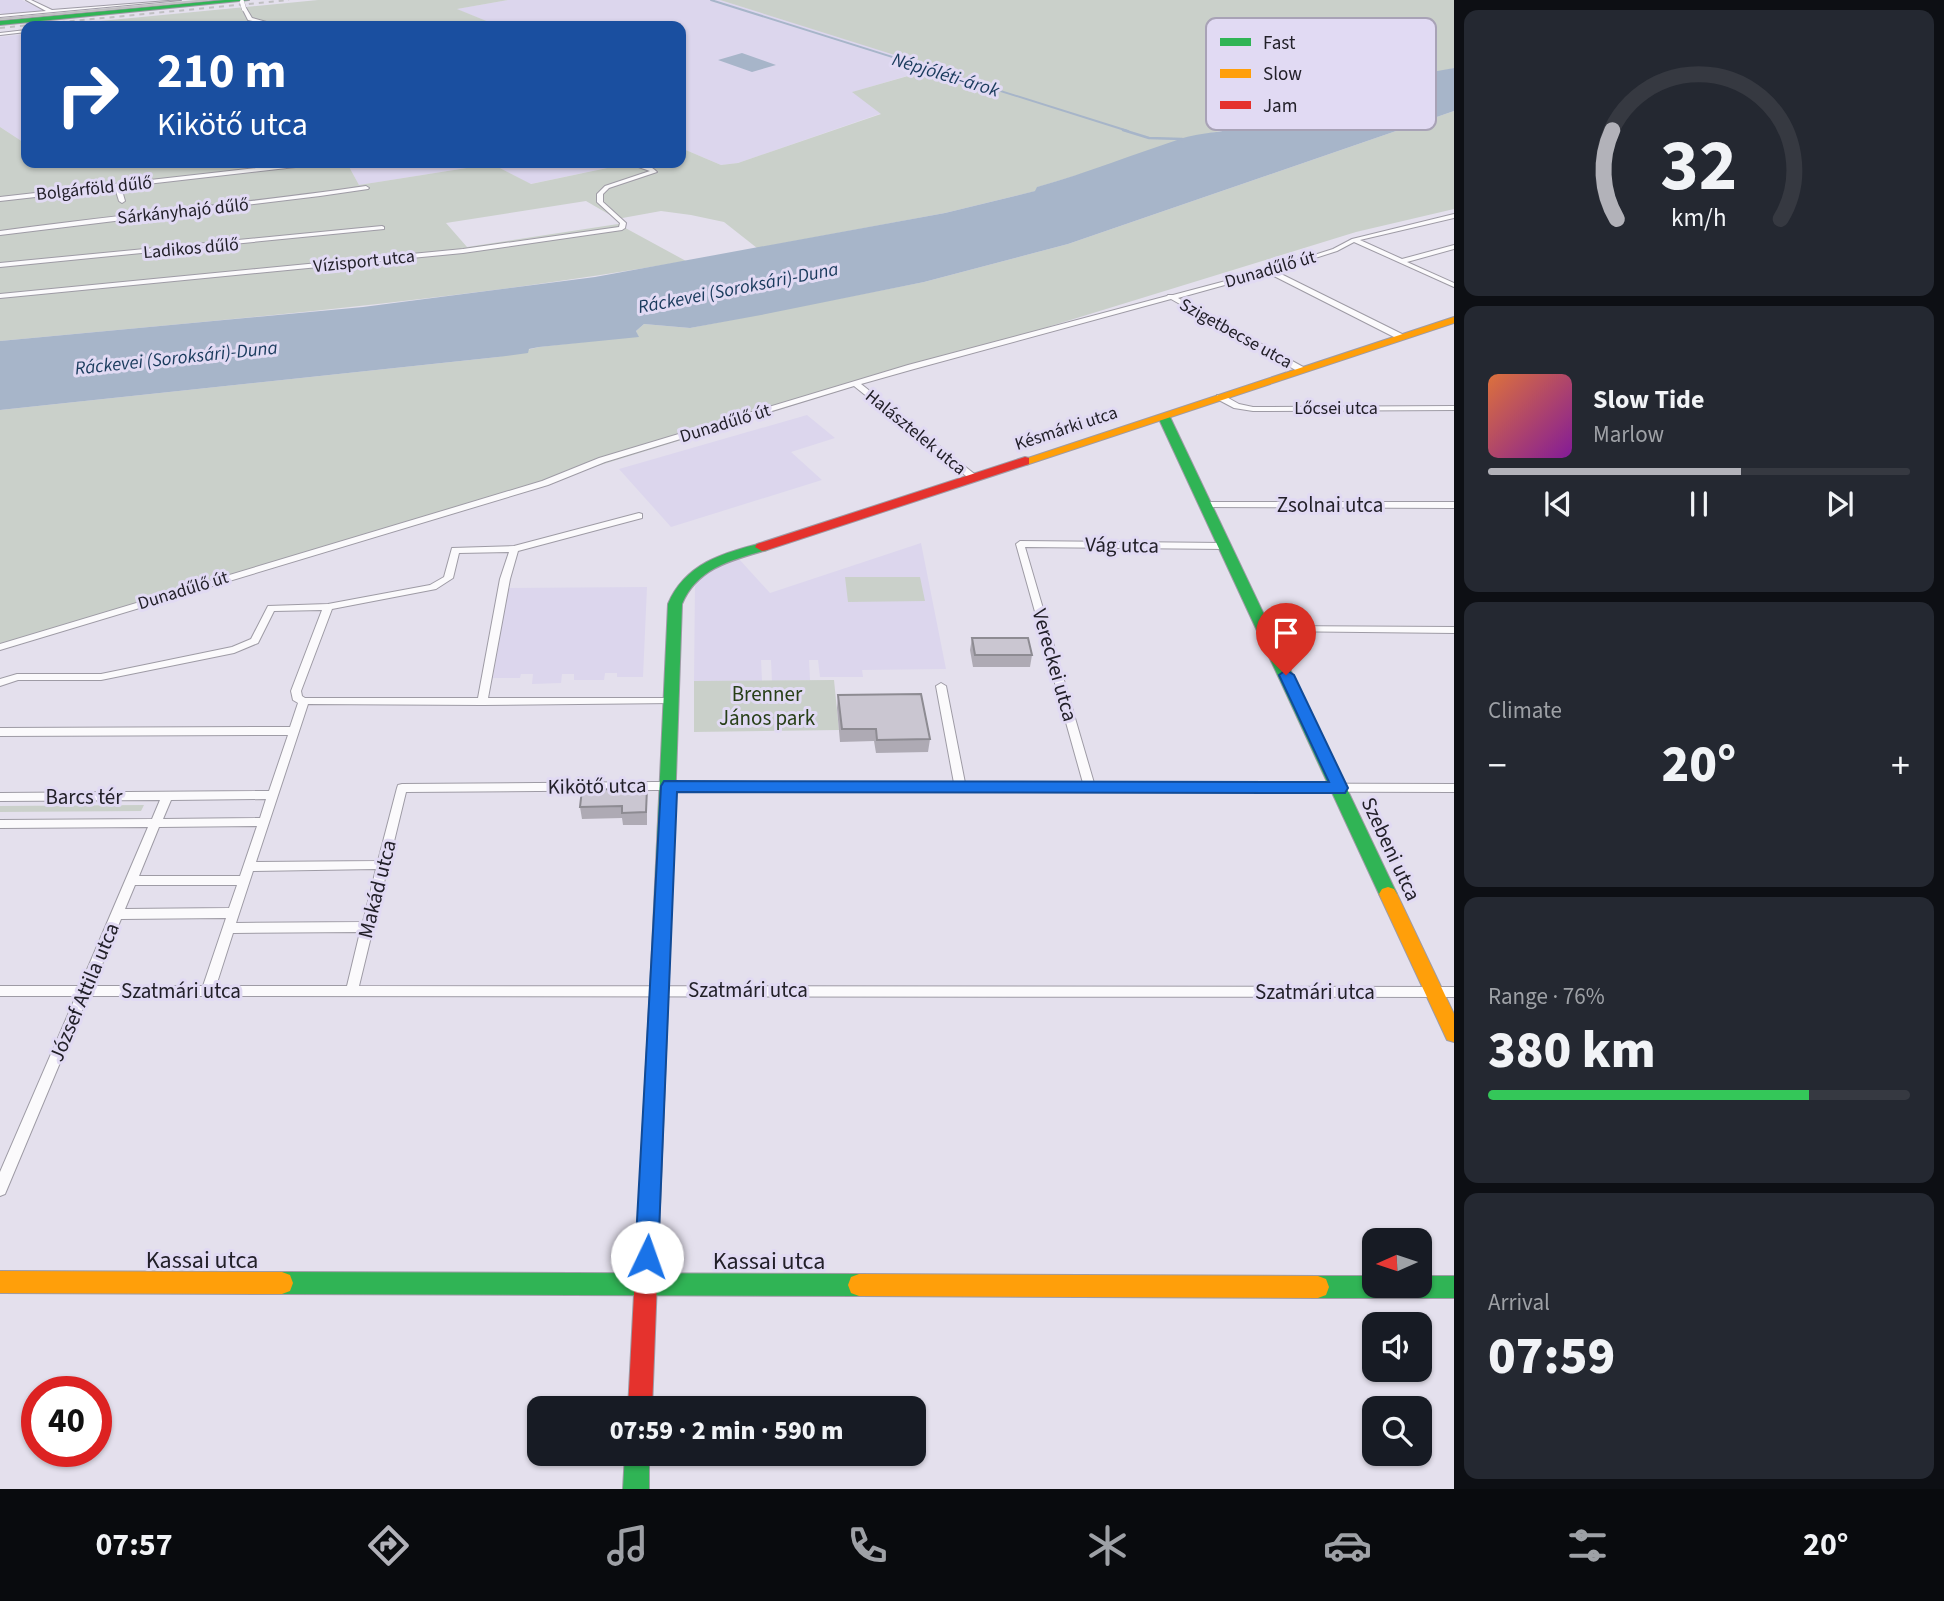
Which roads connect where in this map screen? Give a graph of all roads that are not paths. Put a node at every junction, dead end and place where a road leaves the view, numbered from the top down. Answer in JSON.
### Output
{"nodes":[{"id":1,"x":28,"y":0,"type":"edge"},
{"id":2,"x":156,"y":0,"type":"edge"},
{"id":3,"x":178,"y":0,"type":"edge"},
{"id":4,"x":163,"y":1,"type":"edge"},
{"id":5,"x":240,"y":2,"type":"edge"},
{"id":6,"x":50,"y":11,"type":"junction"},
{"id":7,"x":0,"y":20,"type":"edge"},
{"id":8,"x":258,"y":21,"type":"edge"},
{"id":9,"x":21,"y":32,"type":"edge"},
{"id":10,"x":0,"y":34,"type":"edge"},
{"id":11,"x":268,"y":168,"type":"edge"},
{"id":12,"x":648,"y":168,"type":"edge"},
{"id":13,"x":117,"y":185,"type":"junction"},
{"id":14,"x":366,"y":188,"type":"dead end"},
{"id":15,"x":0,"y":199,"type":"edge"},
{"id":16,"x":122,"y":201,"type":"dead end"},
{"id":17,"x":1454,"y":216,"type":"edge"},
{"id":18,"x":382,"y":228,"type":"dead end"},
{"id":19,"x":0,"y":233,"type":"edge"},
{"id":20,"x":1354,"y":240,"type":"junction"},
{"id":21,"x":1454,"y":247,"type":"edge"},
{"id":22,"x":1402,"y":261,"type":"junction"},
{"id":23,"x":0,"y":265,"type":"edge"},
{"id":24,"x":1269,"y":271,"type":"junction"},
{"id":25,"x":1454,"y":285,"type":"edge"},
{"id":26,"x":0,"y":296,"type":"edge"},
{"id":27,"x":1170,"y":296,"type":"junction"},
{"id":28,"x":1454,"y":320,"type":"edge"},
{"id":29,"x":1401,"y":337,"type":"junction"},
{"id":30,"x":1302,"y":370,"type":"junction"},
{"id":31,"x":857,"y":385,"type":"junction"},
{"id":32,"x":1220,"y":397,"type":"junction"},
{"id":33,"x":1454,"y":408,"type":"edge"},
{"id":34,"x":1164,"y":417,"type":"junction"},
{"id":35,"x":974,"y":478,"type":"junction"},
{"id":36,"x":1205,"y":505,"type":"junction"},
{"id":37,"x":1454,"y":505,"type":"edge"},
{"id":38,"x":639,"y":516,"type":"dead end"},
{"id":39,"x":1020,"y":544,"type":"joint"},
{"id":40,"x":1224,"y":546,"type":"junction"},
{"id":41,"x":514,"y":549,"type":"junction"},
{"id":42,"x":328,"y":607,"type":"junction"},
{"id":43,"x":1265,"y":629,"type":"junction"},
{"id":44,"x":1454,"y":629,"type":"edge"},
{"id":45,"x":0,"y":647,"type":"edge"},
{"id":46,"x":0,"y":682,"type":"edge"},
{"id":47,"x":940,"y":686,"type":"dead end"},
{"id":48,"x":304,"y":701,"type":"junction"},
{"id":49,"x":671,"y":701,"type":"junction"},
{"id":50,"x":482,"y":702,"type":"junction"},
{"id":51,"x":293,"y":731,"type":"junction"},
{"id":52,"x":0,"y":732,"type":"edge"},
{"id":53,"x":669,"y":786,"type":"junction"},
{"id":54,"x":960,"y":786,"type":"junction"},
{"id":55,"x":1090,"y":787,"type":"junction"},
{"id":56,"x":1340,"y":788,"type":"junction"},
{"id":57,"x":1454,"y":788,"type":"edge"},
{"id":58,"x":402,"y":789,"type":"joint"},
{"id":59,"x":272,"y":795,"type":"junction"},
{"id":60,"x":167,"y":796,"type":"junction"},
{"id":61,"x":0,"y":797,"type":"edge"},
{"id":62,"x":264,"y":822,"type":"junction"},
{"id":63,"x":156,"y":823,"type":"junction"},
{"id":64,"x":0,"y":824,"type":"edge"},
{"id":65,"x":383,"y":865,"type":"junction"},
{"id":66,"x":249,"y":867,"type":"junction"},
{"id":67,"x":244,"y":880,"type":"junction"},
{"id":68,"x":131,"y":881,"type":"junction"},
{"id":69,"x":234,"y":913,"type":"junction"},
{"id":70,"x":118,"y":914,"type":"junction"},
{"id":71,"x":368,"y":927,"type":"junction"},
{"id":72,"x":229,"y":928,"type":"junction"},
{"id":73,"x":352,"y":990,"type":"junction"},
{"id":74,"x":660,"y":990,"type":"junction"},
{"id":75,"x":0,"y":991,"type":"edge"},
{"id":76,"x":208,"y":991,"type":"junction"},
{"id":77,"x":85,"y":992,"type":"junction"},
{"id":78,"x":1435,"y":992,"type":"junction"},
{"id":79,"x":1454,"y":992,"type":"edge"},
{"id":80,"x":1454,"y":1034,"type":"edge"},
{"id":81,"x":0,"y":1189,"type":"edge"},
{"id":82,"x":0,"y":1282,"type":"edge"},
{"id":83,"x":645,"y":1284,"type":"junction"},
{"id":84,"x":1454,"y":1287,"type":"edge"},
{"id":85,"x":640,"y":1396,"type":"edge"},
{"id":86,"x":637,"y":1466,"type":"edge"},
{"id":87,"x":636,"y":1489,"type":"edge"}],
"edges":[{"from":1,"to":6,"type":"street"},
{"from":2,"to":4,"type":"street"},
{"from":3,"to":4,"type":"street"},
{"from":4,"to":6,"type":"street"},
{"from":5,"to":7,"type":"street"},
{"from":5,"to":8,"type":"street"},
{"from":6,"to":7,"type":"street"},
{"from":9,"to":10,"type":"street"},
{"from":11,"to":13,"type":"street","name":"Bolgárföld dűlő"},
{"from":12,"to":26,"type":"street","name":"Vízisport utca"},
{"from":13,"to":15,"type":"street","name":"Bolgárföld dűlő"},
{"from":13,"to":16,"type":"street"},
{"from":14,"to":19,"type":"street","name":"Sárkányhajó dűlő"},
{"from":17,"to":20,"type":"street","name":"Dunadűlő út"},
{"from":18,"to":23,"type":"street","name":"Ladikos dűlő"},
{"from":20,"to":22,"type":"street"},
{"from":20,"to":24,"type":"street","name":"Dunadűlő út"},
{"from":21,"to":22,"type":"street"},
{"from":22,"to":25,"type":"street"},
{"from":24,"to":27,"type":"street","name":"Dunadűlő út"},
{"from":24,"to":29,"type":"street"},
{"from":27,"to":30,"type":"street","name":"Szigetbecse utca"},
{"from":27,"to":31,"type":"street","name":"Dunadűlő út"},
{"from":28,"to":29,"type":"street","name":"Késmárki utca"},
{"from":29,"to":30,"type":"street","name":"Késmárki utca"},
{"from":30,"to":32,"type":"street","name":"Késmárki utca"},
{"from":31,"to":35,"type":"street","name":"Halásztelek utca"},
{"from":31,"to":45,"type":"street","name":"Dunadűlő út"},
{"from":32,"to":33,"type":"street","name":"Lőcsei utca"},
{"from":32,"to":34,"type":"street","name":"Késmárki utca"},
{"from":34,"to":35,"type":"street","name":"Késmárki utca"},
{"from":34,"to":36,"type":"street","name":"Szebeni utca"},
{"from":35,"to":49,"type":"street","name":"Késmárki utca"},
{"from":36,"to":37,"type":"street","name":"Zsolnai utca"},
{"from":36,"to":40,"type":"street","name":"Szebeni utca"},
{"from":38,"to":41,"type":"street"},
{"from":39,"to":40,"type":"street","name":"Vág utca"},
{"from":39,"to":55,"type":"street","name":"Vereckei utca"},
{"from":40,"to":43,"type":"street","name":"Szebeni utca"},
{"from":41,"to":42,"type":"street"},
{"from":41,"to":50,"type":"street"},
{"from":42,"to":46,"type":"street"},
{"from":42,"to":48,"type":"street"},
{"from":43,"to":44,"type":"street"},
{"from":43,"to":56,"type":"street","name":"Szebeni utca"},
{"from":47,"to":54,"type":"street"},
{"from":48,"to":50,"type":"street"},
{"from":48,"to":51,"type":"street"},
{"from":49,"to":50,"type":"street"},
{"from":49,"to":53,"type":"street"},
{"from":51,"to":52,"type":"street"},
{"from":51,"to":59,"type":"street"},
{"from":53,"to":54,"type":"street","name":"Kikötő utca"},
{"from":53,"to":58,"type":"street","name":"Kikötő utca"},
{"from":53,"to":74,"type":"street"},
{"from":54,"to":55,"type":"street","name":"Kikötő utca"},
{"from":55,"to":56,"type":"street","name":"Kikötő utca"},
{"from":56,"to":57,"type":"street","name":"Kikötő utca"},
{"from":56,"to":78,"type":"street","name":"Szebeni utca"},
{"from":58,"to":65,"type":"street","name":"Makád utca"},
{"from":59,"to":60,"type":"street","name":"Barcs tér"},
{"from":59,"to":62,"type":"street"},
{"from":60,"to":61,"type":"street","name":"Barcs tér"},
{"from":60,"to":63,"type":"street","name":"József Attila utca"},
{"from":62,"to":63,"type":"street","name":"Barcs tér"},
{"from":62,"to":66,"type":"street"},
{"from":63,"to":64,"type":"street","name":"Barcs tér"},
{"from":63,"to":68,"type":"street","name":"József Attila utca"},
{"from":65,"to":66,"type":"street"},
{"from":65,"to":71,"type":"street","name":"Makád utca"},
{"from":66,"to":67,"type":"street"},
{"from":67,"to":68,"type":"street"},
{"from":67,"to":69,"type":"street"},
{"from":68,"to":70,"type":"street","name":"József Attila utca"},
{"from":69,"to":70,"type":"street"},
{"from":69,"to":72,"type":"street"},
{"from":70,"to":77,"type":"street","name":"József Attila utca"},
{"from":71,"to":72,"type":"street"},
{"from":71,"to":73,"type":"street","name":"Makád utca"},
{"from":72,"to":76,"type":"street"},
{"from":73,"to":74,"type":"street","name":"Szatmári utca"},
{"from":73,"to":76,"type":"street","name":"Szatmári utca"},
{"from":74,"to":78,"type":"street","name":"Szatmári utca"},
{"from":74,"to":83,"type":"street"},
{"from":75,"to":77,"type":"street","name":"Szatmári utca"},
{"from":76,"to":77,"type":"street","name":"Szatmári utca"},
{"from":77,"to":81,"type":"street","name":"József Attila utca"},
{"from":78,"to":79,"type":"street","name":"Szatmári utca"},
{"from":78,"to":80,"type":"street","name":"Szebeni utca"},
{"from":82,"to":83,"type":"street","name":"Kassai utca"},
{"from":83,"to":84,"type":"street","name":"Kassai utca"},
{"from":83,"to":85,"type":"street"},
{"from":86,"to":87,"type":"street"}]}
